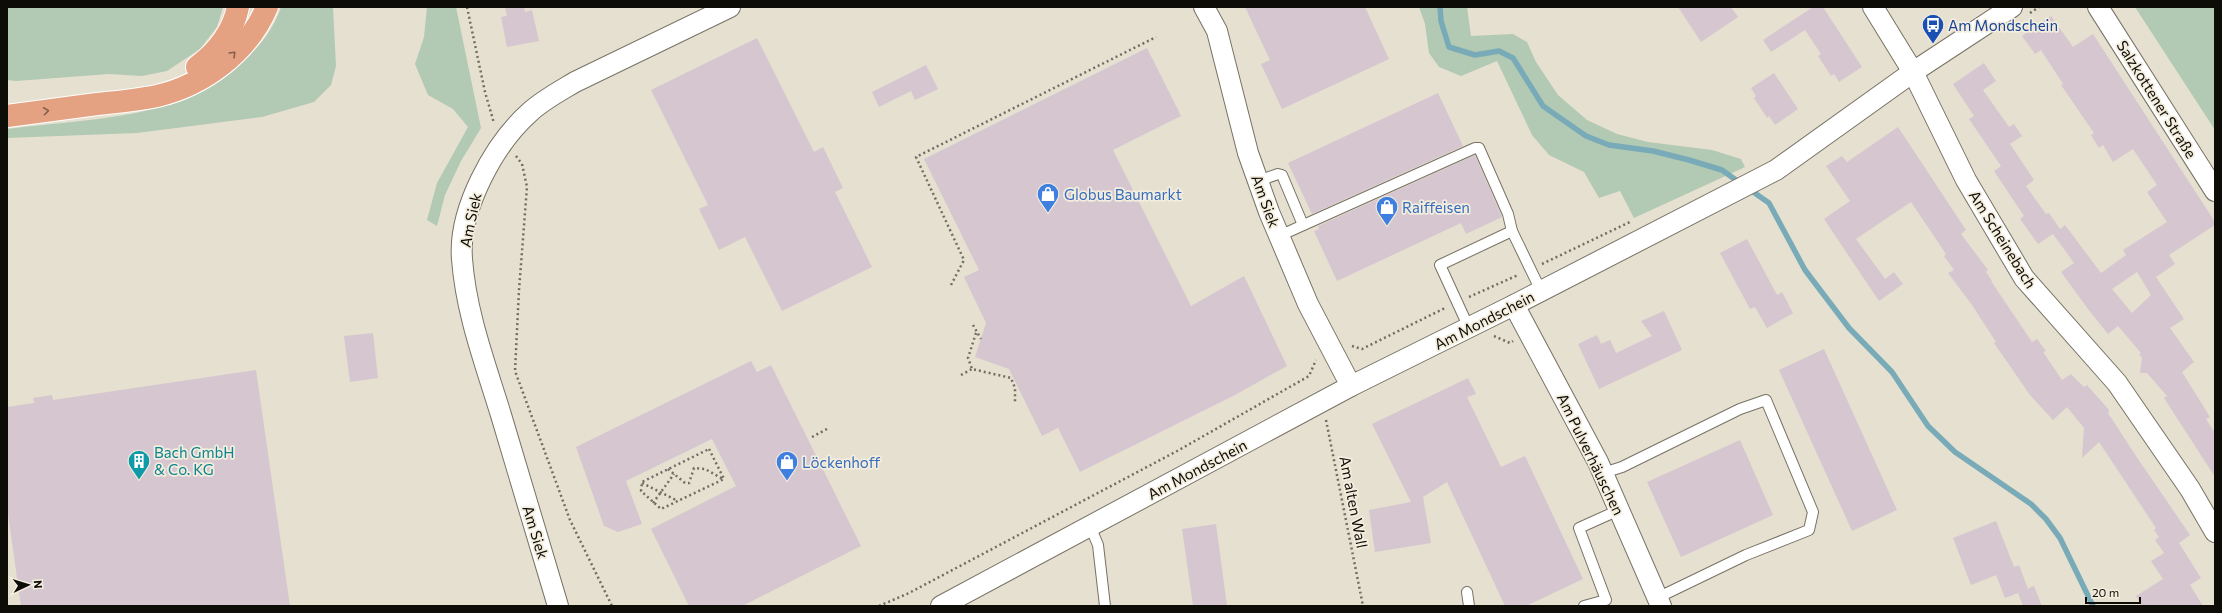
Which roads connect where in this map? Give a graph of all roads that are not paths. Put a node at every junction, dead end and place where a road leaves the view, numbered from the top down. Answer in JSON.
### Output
{"nodes":[{"id":1,"x":238,"y":7,"type":"edge"},
{"id":2,"x":266,"y":7,"type":"edge"},
{"id":3,"x":730,"y":7,"type":"edge"},
{"id":4,"x":1204,"y":7,"type":"edge"},
{"id":5,"x":1873,"y":7,"type":"edge"},
{"id":6,"x":2012,"y":7,"type":"edge"},
{"id":7,"x":2098,"y":7,"type":"edge"},
{"id":8,"x":1913,"y":72,"type":"junction"},
{"id":9,"x":7,"y":102,"type":"edge"},
{"id":10,"x":7,"y":116,"type":"edge"},
{"id":11,"x":1258,"y":181,"type":"junction"},
{"id":12,"x":2215,"y":191,"type":"edge"},
{"id":13,"x":1303,"y":225,"type":"junction"},
{"id":14,"x":1512,"y":231,"type":"junction"},
{"id":15,"x":1279,"y":236,"type":"junction"},
{"id":16,"x":1541,"y":292,"type":"junction"},
{"id":17,"x":1514,"y":305,"type":"junction"},
{"id":18,"x":1468,"y":328,"type":"junction"},
{"id":19,"x":1351,"y":386,"type":"junction"},
{"id":20,"x":1603,"y":473,"type":"junction"},
{"id":21,"x":1619,"y":510,"type":"junction"},
{"id":22,"x":1090,"y":526,"type":"junction"},
{"id":23,"x":2215,"y":532,"type":"edge"},
{"id":24,"x":1467,"y":592,"type":"dead end"},
{"id":25,"x":1659,"y":602,"type":"edge"},
{"id":26,"x":558,"y":606,"type":"edge"},
{"id":27,"x":941,"y":606,"type":"edge"},
{"id":28,"x":1105,"y":606,"type":"edge"},
{"id":29,"x":1469,"y":606,"type":"edge"},
{"id":30,"x":1584,"y":606,"type":"edge"}],
"edges":[{"from":1,"to":9,"type":"highway"},
{"from":10,"to":2,"type":"highway","one_way":true},
{"from":3,"to":26,"type":"street","name":"Am Siek"},
{"from":4,"to":11,"type":"street","name":"Am Siek"},
{"from":5,"to":8,"type":"street","name":"Am Scheinebach"},
{"from":6,"to":8,"type":"street","name":"Am Mondschein"},
{"from":7,"to":12,"type":"street","name":"Salzkottener Straße"},
{"from":8,"to":16,"type":"street","name":"Am Mondschein"},
{"from":8,"to":23,"type":"street","name":"Am Scheinebach"},
{"from":11,"to":13,"type":"lane"},
{"from":11,"to":15,"type":"street","name":"Am Siek"},
{"from":13,"to":14,"type":"lane"},
{"from":13,"to":15,"type":"lane"},
{"from":14,"to":16,"type":"lane"},
{"from":14,"to":18,"type":"lane"},
{"from":15,"to":19,"type":"street","name":"Am Siek"},
{"from":16,"to":17,"type":"street","name":"Am Mondschein"},
{"from":17,"to":18,"type":"street","name":"Am Mondschein"},
{"from":17,"to":20,"type":"street","name":"Am Pulverhäuschen"},
{"from":18,"to":19,"type":"street","name":"Am Mondschein"},
{"from":19,"to":22,"type":"street","name":"Am Mondschein"},
{"from":20,"to":21,"type":"street","name":"Am Pulverhäuschen"},
{"from":20,"to":25,"type":"lane"},
{"from":21,"to":25,"type":"street","name":"Am Pulverhäuschen"},
{"from":21,"to":30,"type":"lane"},
{"from":22,"to":27,"type":"street","name":"Am Mondschein"},
{"from":22,"to":28,"type":"lane"},
{"from":24,"to":29,"type":"lane"}]}
